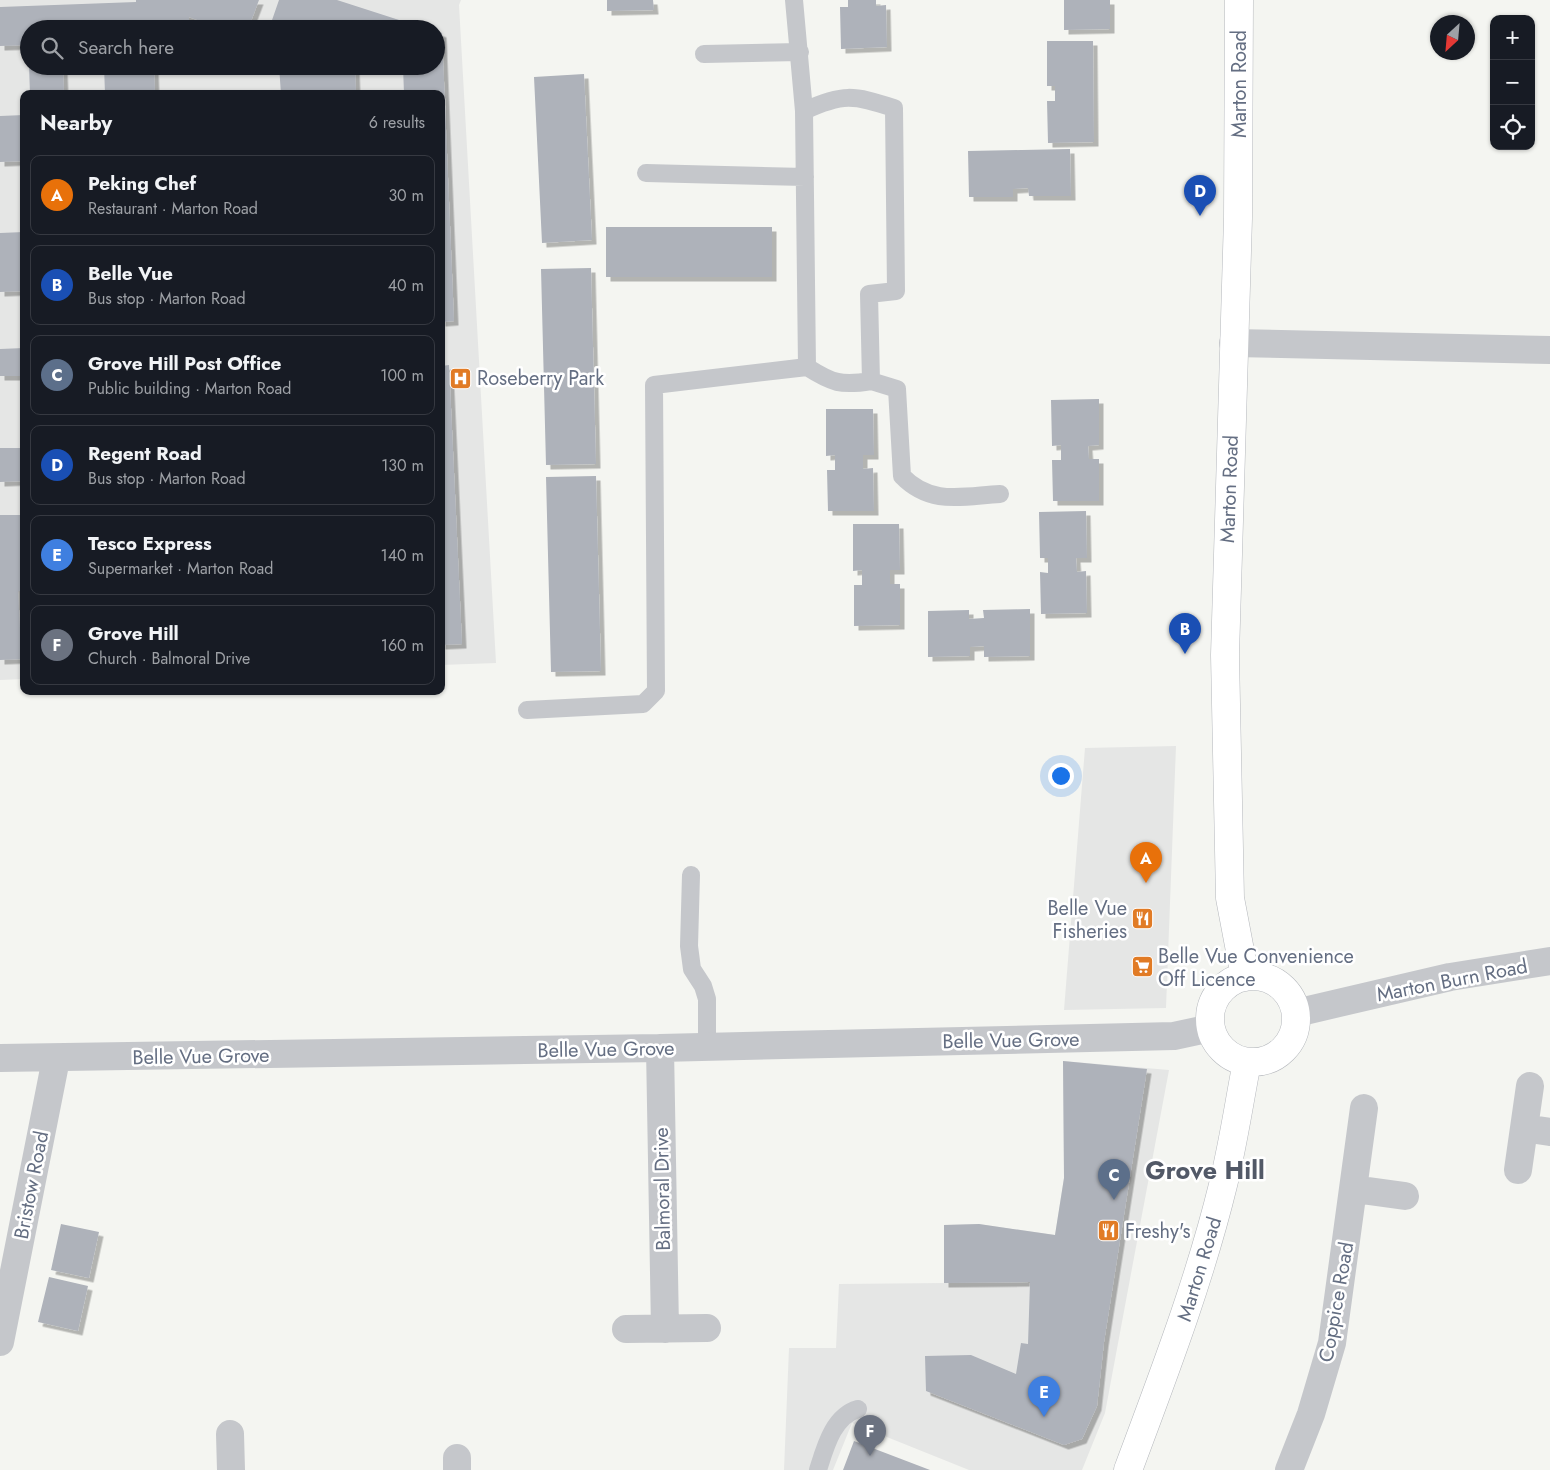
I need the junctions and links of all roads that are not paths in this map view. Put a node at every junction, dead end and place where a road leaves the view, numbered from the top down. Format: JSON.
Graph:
{"nodes":[{"id":1,"x":794,"y":0,"type":"edge"},
{"id":2,"x":1239,"y":0,"type":"edge"},
{"id":3,"x":800,"y":52,"type":"junction"},
{"id":4,"x":704,"y":54,"type":"dead end"},
{"id":5,"x":804,"y":111,"type":"junction"},
{"id":6,"x":646,"y":174,"type":"dead end"},
{"id":7,"x":805,"y":177,"type":"junction"},
{"id":8,"x":1233,"y":343,"type":"junction"},
{"id":9,"x":1550,"y":350,"type":"edge"},
{"id":10,"x":807,"y":367,"type":"junction"},
{"id":11,"x":871,"y":380,"type":"junction"},
{"id":12,"x":1000,"y":494,"type":"dead end"},
{"id":13,"x":527,"y":710,"type":"dead end"},
{"id":14,"x":691,"y":875,"type":"dead end"},
{"id":15,"x":1550,"y":961,"type":"edge"},
{"id":16,"x":1245,"y":976,"type":"junction"},
{"id":17,"x":1296,"y":1013,"type":"junction"},
{"id":18,"x":1211,"y":1028,"type":"junction"},
{"id":19,"x":707,"y":1047,"type":"junction"},
{"id":20,"x":660,"y":1048,"type":"junction"},
{"id":21,"x":0,"y":1058,"type":"edge"},
{"id":22,"x":56,"y":1058,"type":"junction"},
{"id":23,"x":1247,"y":1062,"type":"junction"},
{"id":24,"x":1530,"y":1086,"type":"dead end"},
{"id":25,"x":1364,"y":1108,"type":"dead end"},
{"id":26,"x":1524,"y":1128,"type":"junction"},
{"id":27,"x":1550,"y":1132,"type":"edge"},
{"id":28,"x":1518,"y":1170,"type":"dead end"},
{"id":29,"x":1354,"y":1189,"type":"junction"},
{"id":30,"x":1405,"y":1196,"type":"dead end"},
{"id":31,"x":707,"y":1328,"type":"dead end"},
{"id":32,"x":626,"y":1329,"type":"dead end"},
{"id":33,"x":664,"y":1329,"type":"junction"},
{"id":34,"x":0,"y":1342,"type":"edge"},
{"id":35,"x":858,"y":1408,"type":"dead end"},
{"id":36,"x":230,"y":1434,"type":"dead end"},
{"id":37,"x":231,"y":1470,"type":"edge"},
{"id":38,"x":818,"y":1470,"type":"edge"},
{"id":39,"x":1128,"y":1470,"type":"edge"},
{"id":40,"x":1289,"y":1470,"type":"edge"}],
"edges":[{"from":1,"to":3,"type":"lane"},
{"from":2,"to":8,"type":"main road","name":"Marton Road"},
{"from":3,"to":4,"type":"lane"},
{"from":3,"to":5,"type":"lane"},
{"from":5,"to":7,"type":"lane"},
{"from":5,"to":11,"type":"lane"},
{"from":6,"to":7,"type":"lane"},
{"from":7,"to":10,"type":"lane"},
{"from":8,"to":9,"type":"street"},
{"from":8,"to":16,"type":"main road","name":"Marton Road"},
{"from":10,"to":11,"type":"lane"},
{"from":10,"to":13,"type":"lane"},
{"from":11,"to":12,"type":"lane"},
{"from":14,"to":19,"type":"lane"},
{"from":15,"to":17,"type":"street","name":"Marton Burn Road"},
{"from":16,"to":17,"type":"main road"},
{"from":16,"to":18,"type":"main road"},
{"from":17,"to":23,"type":"main road"},
{"from":18,"to":19,"type":"street","name":"Belle Vue Grove"},
{"from":18,"to":23,"type":"main road"},
{"from":19,"to":20,"type":"street","name":"Belle Vue Grove"},
{"from":20,"to":22,"type":"street","name":"Belle Vue Grove"},
{"from":20,"to":33,"type":"street","name":"Balmoral Drive"},
{"from":21,"to":22,"type":"street","name":"Belle Vue Grove"},
{"from":22,"to":34,"type":"street","name":"Bristow Road"},
{"from":23,"to":39,"type":"main road","name":"Marton Road"},
{"from":24,"to":26,"type":"street"},
{"from":25,"to":29,"type":"street","name":"Coppice Road"},
{"from":26,"to":27,"type":"street"},
{"from":26,"to":28,"type":"street"},
{"from":29,"to":30,"type":"street"},
{"from":29,"to":40,"type":"street","name":"Coppice Road"},
{"from":31,"to":33,"type":"street"},
{"from":32,"to":33,"type":"street"},
{"from":35,"to":38,"type":"lane"},
{"from":36,"to":37,"type":"street"}]}
